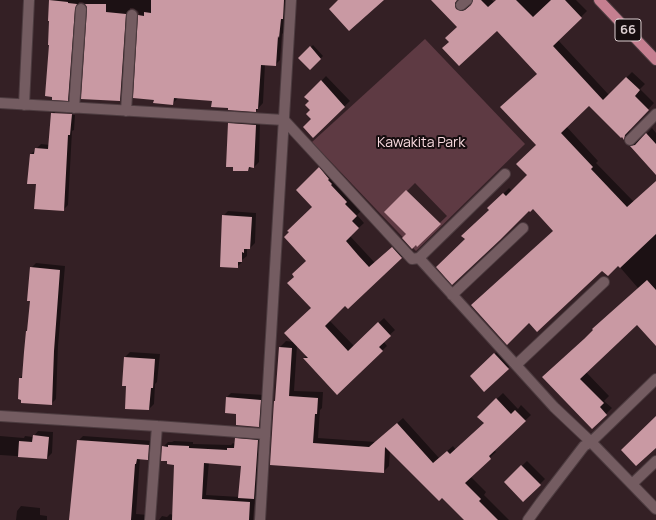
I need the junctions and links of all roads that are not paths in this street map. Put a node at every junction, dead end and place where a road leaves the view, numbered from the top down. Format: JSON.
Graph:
{"nodes":[{"id":1,"x":29,"y":0,"type":"edge"},
{"id":2,"x":291,"y":0,"type":"edge"},
{"id":3,"x":600,"y":0,"type":"edge"},
{"id":4,"x":81,"y":9,"type":"dead end"},
{"id":5,"x":132,"y":16,"type":"dead end"},
{"id":6,"x":656,"y":60,"type":"edge"},
{"id":7,"x":0,"y":103,"type":"edge"},
{"id":8,"x":24,"y":104,"type":"junction"},
{"id":9,"x":74,"y":108,"type":"junction"},
{"id":10,"x":126,"y":111,"type":"junction"},
{"id":11,"x":656,"y":114,"type":"edge"},
{"id":12,"x":284,"y":120,"type":"junction"},
{"id":13,"x":630,"y":140,"type":"dead end"},
{"id":14,"x":505,"y":174,"type":"dead end"},
{"id":15,"x":523,"y":228,"type":"dead end"},
{"id":16,"x":419,"y":258,"type":"junction"},
{"id":17,"x":604,"y":282,"type":"dead end"},
{"id":18,"x":452,"y":295,"type":"junction"},
{"id":19,"x":516,"y":365,"type":"junction"},
{"id":20,"x":656,"y":379,"type":"edge"},
{"id":21,"x":0,"y":416,"type":"edge"},
{"id":22,"x":157,"y":426,"type":"junction"},
{"id":23,"x":265,"y":434,"type":"junction"},
{"id":24,"x":591,"y":442,"type":"junction"},
{"id":25,"x":656,"y":461,"type":"edge"},
{"id":26,"x":632,"y":484,"type":"junction"},
{"id":27,"x":656,"y":509,"type":"edge"},
{"id":28,"x":150,"y":520,"type":"edge"},
{"id":29,"x":260,"y":520,"type":"edge"},
{"id":30,"x":528,"y":520,"type":"edge"}],
"edges":[{"from":1,"to":8,"type":"street"},
{"from":2,"to":12,"type":"street"},
{"from":3,"to":6,"type":"main road","number":"66"},
{"from":4,"to":9,"type":"street"},
{"from":5,"to":10,"type":"street"},
{"from":7,"to":8,"type":"street"},
{"from":8,"to":9,"type":"street"},
{"from":9,"to":10,"type":"street"},
{"from":10,"to":12,"type":"street"},
{"from":11,"to":13,"type":"street"},
{"from":12,"to":16,"type":"street"},
{"from":12,"to":23,"type":"street"},
{"from":14,"to":16,"type":"street"},
{"from":15,"to":18,"type":"street"},
{"from":16,"to":18,"type":"street"},
{"from":17,"to":19,"type":"street"},
{"from":18,"to":19,"type":"street"},
{"from":19,"to":24,"type":"street"},
{"from":20,"to":24,"type":"street"},
{"from":21,"to":22,"type":"street"},
{"from":22,"to":23,"type":"street"},
{"from":22,"to":28,"type":"street"},
{"from":23,"to":29,"type":"street"},
{"from":24,"to":26,"type":"street"},
{"from":24,"to":30,"type":"street"},
{"from":25,"to":26,"type":"street"},
{"from":26,"to":27,"type":"street"}]}
